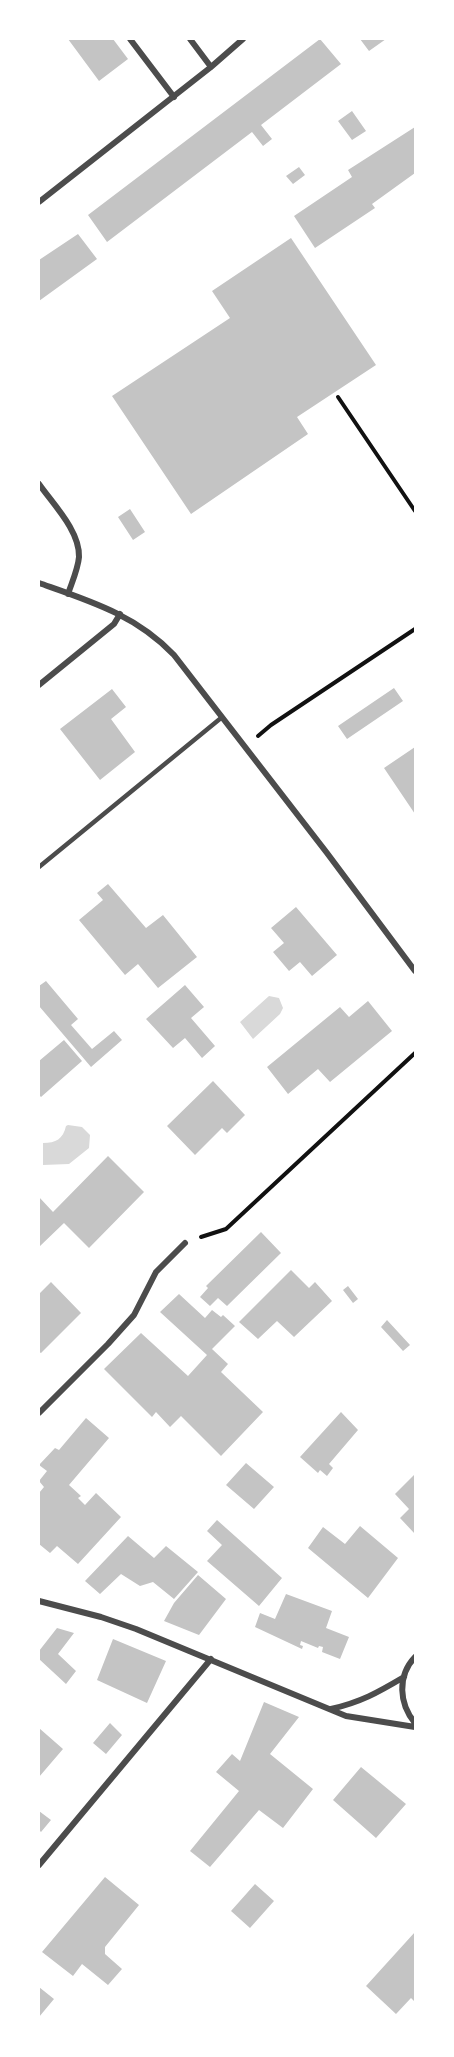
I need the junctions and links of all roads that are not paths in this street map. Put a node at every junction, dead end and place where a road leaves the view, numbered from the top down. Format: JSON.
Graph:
{"nodes":[{"id":1,"x":130,"y":39,"type":"edge"},
{"id":2,"x":190,"y":39,"type":"edge"},
{"id":3,"x":243,"y":39,"type":"edge"},
{"id":4,"x":212,"y":67,"type":"junction"},
{"id":5,"x":174,"y":97,"type":"junction"},
{"id":6,"x":39,"y":202,"type":"edge"},
{"id":7,"x":39,"y":484,"type":"edge"},
{"id":8,"x":39,"y":584,"type":"edge"},
{"id":9,"x":68,"y":594,"type":"junction"},
{"id":10,"x":120,"y":614,"type":"junction"},
{"id":11,"x":39,"y":685,"type":"edge"},
{"id":12,"x":221,"y":718,"type":"junction"},
{"id":13,"x":39,"y":867,"type":"edge"},
{"id":14,"x":415,"y":971,"type":"edge"},
{"id":15,"x":184,"y":1242,"type":"road end"},
{"id":16,"x":39,"y":1413,"type":"edge"},
{"id":17,"x":39,"y":1601,"type":"edge"},
{"id":18,"x":415,"y":1657,"type":"edge"},
{"id":19,"x":211,"y":1659,"type":"junction"},
{"id":20,"x":404,"y":1677,"type":"junction"},
{"id":21,"x":329,"y":1710,"type":"junction"},
{"id":22,"x":415,"y":1725,"type":"edge"},
{"id":23,"x":39,"y":1865,"type":"edge"}],
"edges":[{"from":1,"to":5,"type":"street"},
{"from":2,"to":4,"type":"street"},
{"from":3,"to":4,"type":"street"},
{"from":4,"to":5,"type":"street"},
{"from":5,"to":6,"type":"street"},
{"from":7,"to":9,"type":"street"},
{"from":8,"to":9,"type":"street"},
{"from":9,"to":10,"type":"street"},
{"from":10,"to":11,"type":"street"},
{"from":10,"to":12,"type":"street"},
{"from":12,"to":13,"type":"lane"},
{"from":12,"to":14,"type":"street"},
{"from":15,"to":16,"type":"street"},
{"from":17,"to":19,"type":"street"},
{"from":18,"to":20,"type":"street"},
{"from":19,"to":21,"type":"street"},
{"from":19,"to":23,"type":"street"},
{"from":20,"to":21,"type":"street"},
{"from":20,"to":22,"type":"street"},
{"from":21,"to":22,"type":"street"}]}
